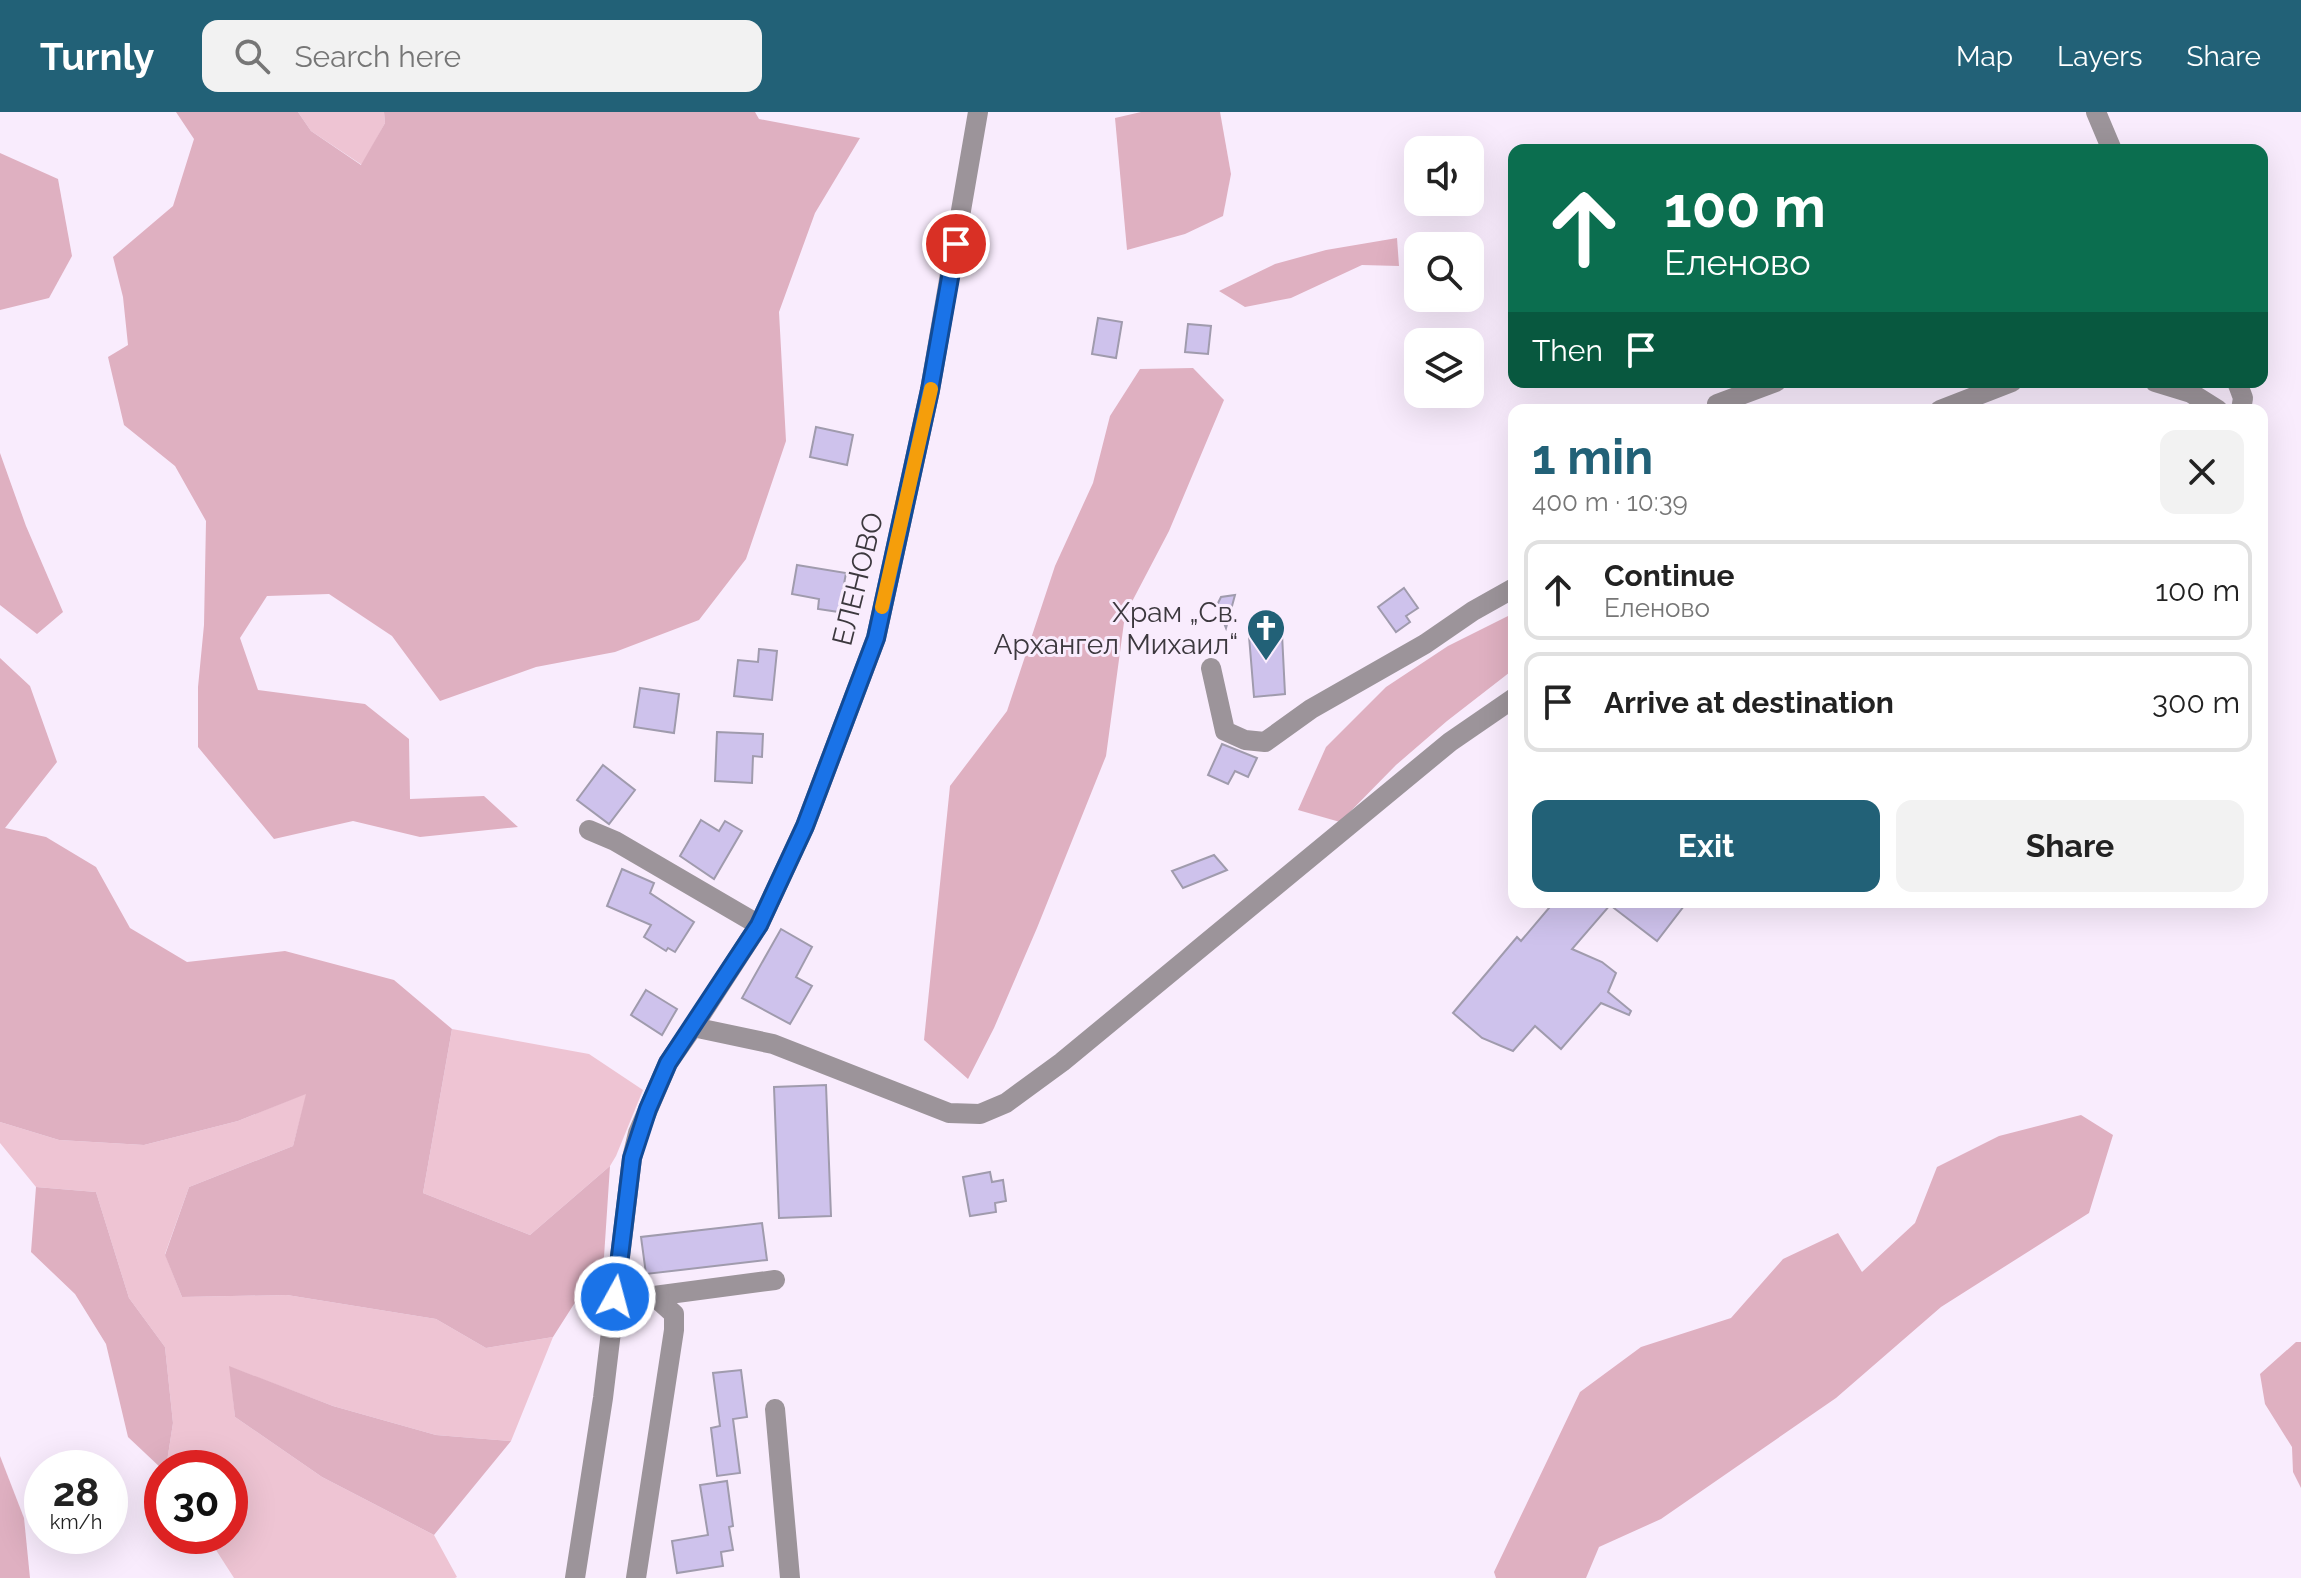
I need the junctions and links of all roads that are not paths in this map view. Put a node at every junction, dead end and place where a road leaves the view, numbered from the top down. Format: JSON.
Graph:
{"nodes":[{"id":1,"x":978,"y":112,"type":"edge"},
{"id":2,"x":2096,"y":112,"type":"edge"},
{"id":3,"x":2109,"y":144,"type":"edge"},
{"id":4,"x":1760,"y":388,"type":"edge"},
{"id":5,"x":1997,"y":388,"type":"edge"},
{"id":6,"x":2175,"y":388,"type":"edge"},
{"id":7,"x":1717,"y":404,"type":"dead end"},
{"id":8,"x":1955,"y":404,"type":"edge"},
{"id":9,"x":2208,"y":404,"type":"edge"},
{"id":10,"x":1508,"y":592,"type":"edge"},
{"id":11,"x":1211,"y":668,"type":"dead end"},
{"id":12,"x":1508,"y":702,"type":"edge"},
{"id":13,"x":589,"y":830,"type":"dead end"},
{"id":14,"x":759,"y":925,"type":"junction"},
{"id":15,"x":693,"y":1027,"type":"junction"},
{"id":16,"x":775,"y":1280,"type":"dead end"},
{"id":17,"x":654,"y":1296,"type":"junction"},
{"id":18,"x":614,"y":1302,"type":"junction"},
{"id":19,"x":775,"y":1409,"type":"dead end"},
{"id":20,"x":575,"y":1578,"type":"edge"},
{"id":21,"x":636,"y":1578,"type":"edge"},
{"id":22,"x":790,"y":1578,"type":"edge"}],
"edges":[{"from":1,"to":14,"type":"street","name":"ЕЛЕНОВО"},
{"from":2,"to":3,"type":"street"},
{"from":4,"to":7,"type":"street"},
{"from":5,"to":8,"type":"street"},
{"from":6,"to":9,"type":"street"},
{"from":10,"to":11,"type":"street"},
{"from":12,"to":15,"type":"street"},
{"from":13,"to":14,"type":"street"},
{"from":14,"to":15,"type":"street","name":"ЕЛЕНОВО"},
{"from":15,"to":18,"type":"street","name":"ЕЛЕНОВО"},
{"from":16,"to":17,"type":"street"},
{"from":17,"to":18,"type":"street"},
{"from":17,"to":21,"type":"street"},
{"from":18,"to":20,"type":"street","name":"ЕЛЕНОВО"},
{"from":19,"to":22,"type":"street"}]}
